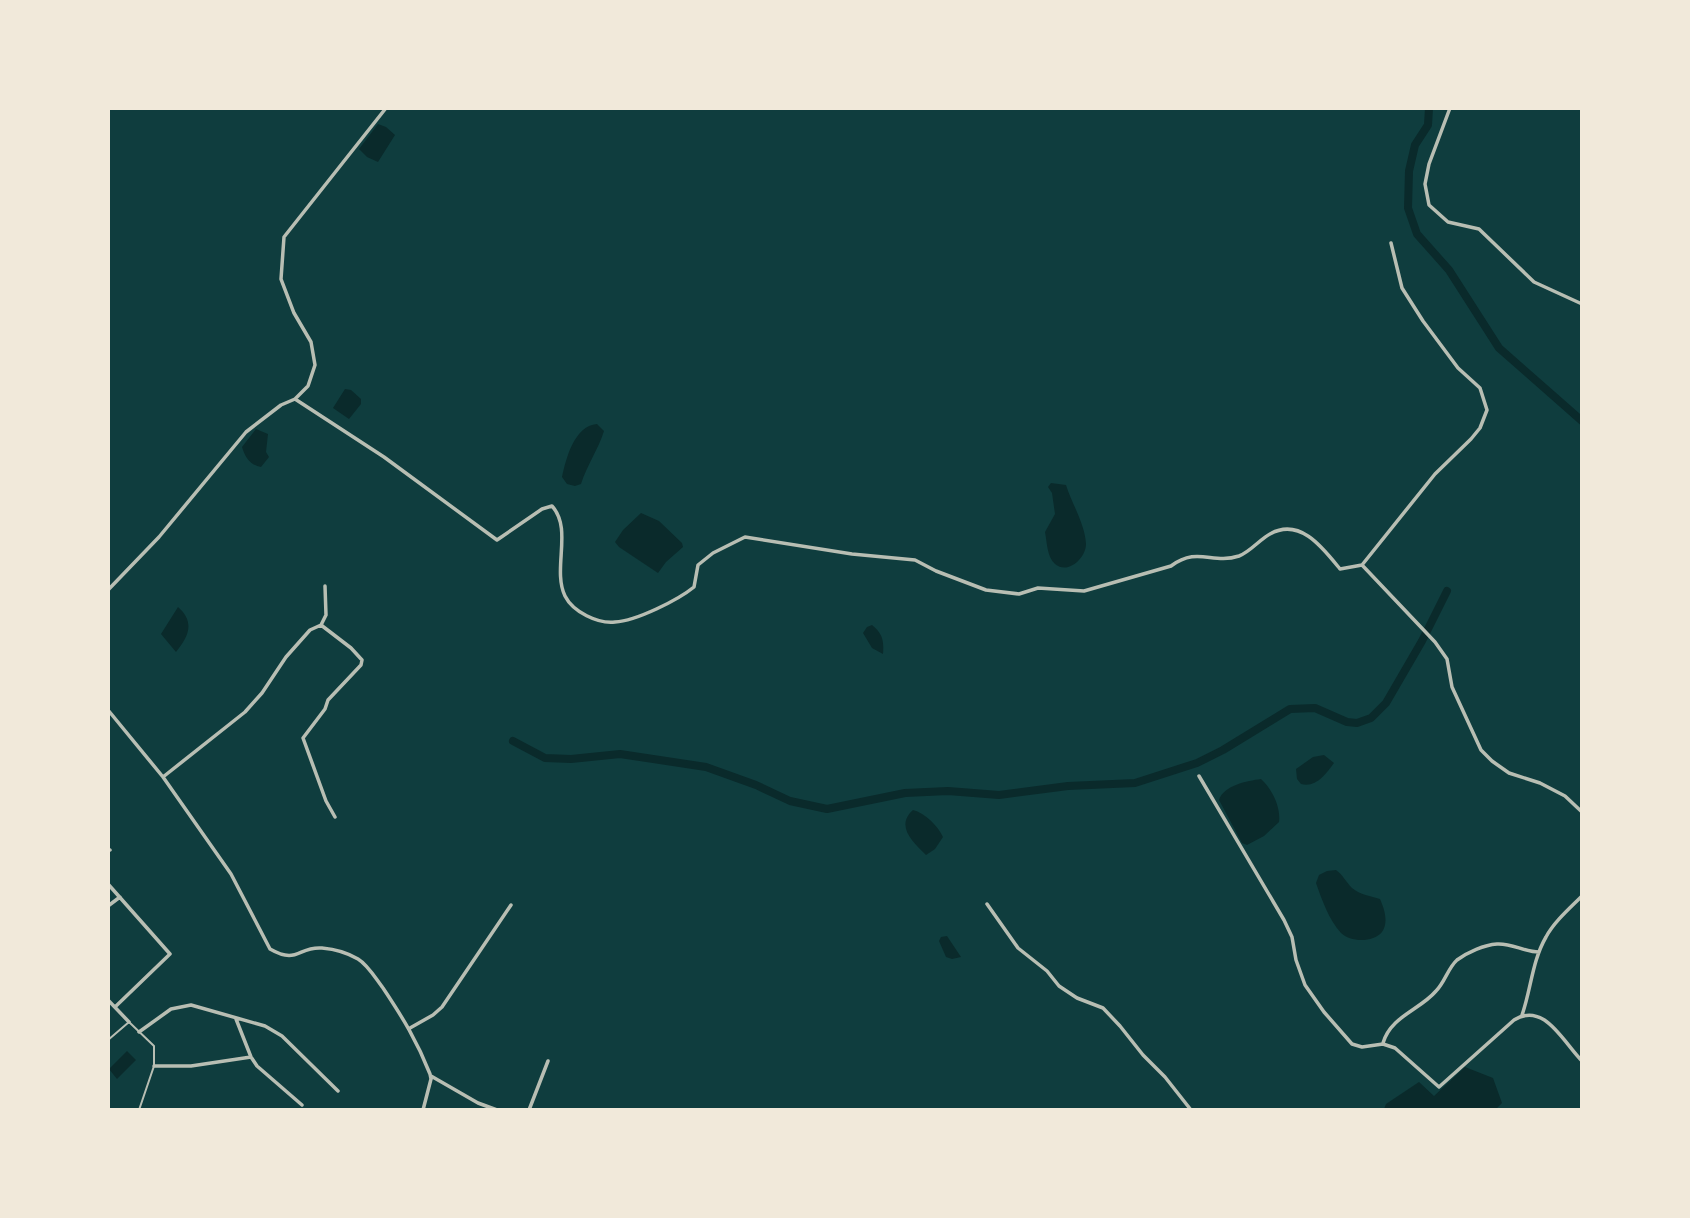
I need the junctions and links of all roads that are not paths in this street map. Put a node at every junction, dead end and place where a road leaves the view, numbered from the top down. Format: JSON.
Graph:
{"nodes":[{"id":1,"x":386,"y":108,"type":"edge"},
{"id":2,"x":1450,"y":108,"type":"edge"},
{"id":3,"x":1391,"y":243,"type":"dead end"},
{"id":4,"x":1581,"y":304,"type":"edge"},
{"id":5,"x":295,"y":399,"type":"junction"},
{"id":6,"x":1362,"y":565,"type":"junction"},
{"id":7,"x":325,"y":586,"type":"dead end"},
{"id":8,"x":108,"y":590,"type":"edge"},
{"id":9,"x":321,"y":625,"type":"junction"},
{"id":10,"x":108,"y":710,"type":"edge"},
{"id":11,"x":1199,"y":776,"type":"dead end"},
{"id":12,"x":163,"y":777,"type":"junction"},
{"id":13,"x":1581,"y":812,"type":"edge"},
{"id":14,"x":335,"y":817,"type":"dead end"},
{"id":15,"x":108,"y":884,"type":"edge"},
{"id":16,"x":1581,"y":895,"type":"edge"},
{"id":17,"x":120,"y":897,"type":"junction"},
{"id":18,"x":987,"y":904,"type":"dead end"},
{"id":19,"x":511,"y":905,"type":"dead end"},
{"id":20,"x":108,"y":906,"type":"edge"},
{"id":21,"x":1539,"y":952,"type":"junction"},
{"id":22,"x":108,"y":1000,"type":"edge"},
{"id":23,"x":115,"y":1007,"type":"junction"},
{"id":24,"x":1522,"y":1016,"type":"junction"},
{"id":25,"x":236,"y":1019,"type":"junction"},
{"id":26,"x":129,"y":1021,"type":"junction"},
{"id":27,"x":410,"y":1028,"type":"junction"},
{"id":28,"x":139,"y":1032,"type":"junction"},
{"id":29,"x":108,"y":1040,"type":"edge"},
{"id":30,"x":1382,"y":1044,"type":"junction"},
{"id":31,"x":251,"y":1057,"type":"junction"},
{"id":32,"x":548,"y":1061,"type":"dead end"},
{"id":33,"x":1581,"y":1061,"type":"edge"},
{"id":34,"x":153,"y":1066,"type":"junction"},
{"id":35,"x":430,"y":1076,"type":"junction"},
{"id":36,"x":338,"y":1091,"type":"dead end"},
{"id":37,"x":302,"y":1105,"type":"dead end"},
{"id":38,"x":139,"y":1110,"type":"edge"},
{"id":39,"x":423,"y":1110,"type":"edge"},
{"id":40,"x":497,"y":1110,"type":"edge"},
{"id":41,"x":529,"y":1110,"type":"edge"},
{"id":42,"x":1191,"y":1110,"type":"edge"}],
"edges":[{"from":1,"to":5,"type":"street"},
{"from":2,"to":4,"type":"street"},
{"from":3,"to":6,"type":"street"},
{"from":5,"to":6,"type":"street"},
{"from":5,"to":8,"type":"street"},
{"from":6,"to":13,"type":"street"},
{"from":7,"to":9,"type":"street"},
{"from":9,"to":12,"type":"street"},
{"from":9,"to":14,"type":"street"},
{"from":10,"to":12,"type":"street"},
{"from":11,"to":30,"type":"street"},
{"from":12,"to":27,"type":"street"},
{"from":15,"to":17,"type":"street"},
{"from":16,"to":21,"type":"street"},
{"from":17,"to":20,"type":"street"},
{"from":17,"to":23,"type":"street"},
{"from":18,"to":42,"type":"street"},
{"from":19,"to":27,"type":"street"},
{"from":21,"to":24,"type":"street"},
{"from":21,"to":30,"type":"street"},
{"from":22,"to":23,"type":"street"},
{"from":23,"to":26,"type":"street"},
{"from":24,"to":30,"type":"street"},
{"from":24,"to":33,"type":"street"},
{"from":25,"to":28,"type":"street"},
{"from":25,"to":31,"type":"street"},
{"from":25,"to":36,"type":"street"},
{"from":26,"to":28,"type":"lane"},
{"from":26,"to":29,"type":"lane"},
{"from":27,"to":35,"type":"street"},
{"from":28,"to":34,"type":"lane"},
{"from":31,"to":34,"type":"street"},
{"from":31,"to":37,"type":"street"},
{"from":32,"to":41,"type":"street"},
{"from":34,"to":38,"type":"lane"},
{"from":35,"to":39,"type":"street"},
{"from":35,"to":40,"type":"street"}]}
